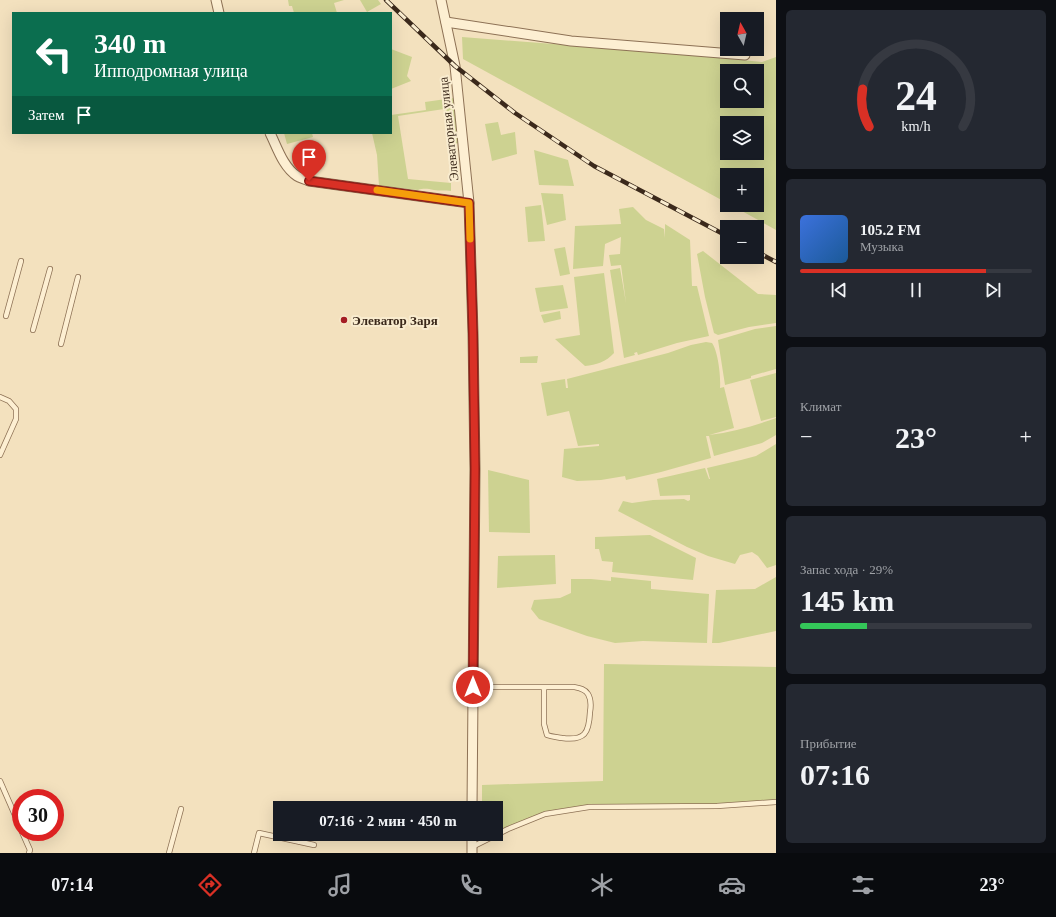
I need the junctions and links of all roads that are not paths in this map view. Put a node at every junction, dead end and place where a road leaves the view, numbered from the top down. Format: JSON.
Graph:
{"nodes":[{"id":1,"x":216,"y":0,"type":"edge"},
{"id":2,"x":441,"y":0,"type":"edge"},
{"id":3,"x":219,"y":12,"type":"edge"},
{"id":4,"x":446,"y":22,"type":"junction"},
{"id":5,"x":720,"y":53,"type":"edge"},
{"id":6,"x":270,"y":134,"type":"edge"},
{"id":7,"x":469,"y":203,"type":"junction"},
{"id":8,"x":21,"y":261,"type":"dead end"},
{"id":9,"x":50,"y":269,"type":"dead end"},
{"id":10,"x":78,"y":277,"type":"dead end"},
{"id":11,"x":6,"y":316,"type":"dead end"},
{"id":12,"x":33,"y":330,"type":"dead end"},
{"id":13,"x":61,"y":344,"type":"dead end"},
{"id":14,"x":0,"y":397,"type":"edge"},
{"id":15,"x":0,"y":455,"type":"edge"},
{"id":16,"x":473,"y":687,"type":"junction"},
{"id":17,"x":544,"y":687,"type":"junction"},
{"id":18,"x":0,"y":781,"type":"edge"},
{"id":19,"x":472,"y":801,"type":"edge"},
{"id":20,"x":776,"y":802,"type":"edge"},
{"id":21,"x":12,"y":808,"type":"edge"},
{"id":22,"x":181,"y":809,"type":"dead end"},
{"id":23,"x":26,"y":841,"type":"edge"},
{"id":24,"x":314,"y":844,"type":"dead end"},
{"id":25,"x":472,"y":850,"type":"edge"},
{"id":26,"x":29,"y":853,"type":"edge"},
{"id":27,"x":169,"y":853,"type":"edge"},
{"id":28,"x":254,"y":853,"type":"edge"}],
"edges":[{"from":1,"to":3,"type":"street"},
{"from":2,"to":4,"type":"street","name":"Элеваторная улица"},
{"from":4,"to":5,"type":"street"},
{"from":4,"to":7,"type":"street","name":"Элеваторная улица"},
{"from":6,"to":7,"type":"street"},
{"from":7,"to":16,"type":"street","name":"Элеваторная улица"},
{"from":8,"to":11,"type":"lane"},
{"from":9,"to":12,"type":"lane"},
{"from":10,"to":13,"type":"lane"},
{"from":14,"to":15,"type":"lane"},
{"from":16,"to":17,"type":"lane"},
{"from":16,"to":19,"type":"street","name":"Элеваторная улица"},
{"from":17,"to":17,"type":"lane"},
{"from":18,"to":21,"type":"lane"},
{"from":20,"to":25,"type":"lane"},
{"from":22,"to":27,"type":"lane"},
{"from":23,"to":26,"type":"lane"},
{"from":24,"to":28,"type":"lane"}]}
